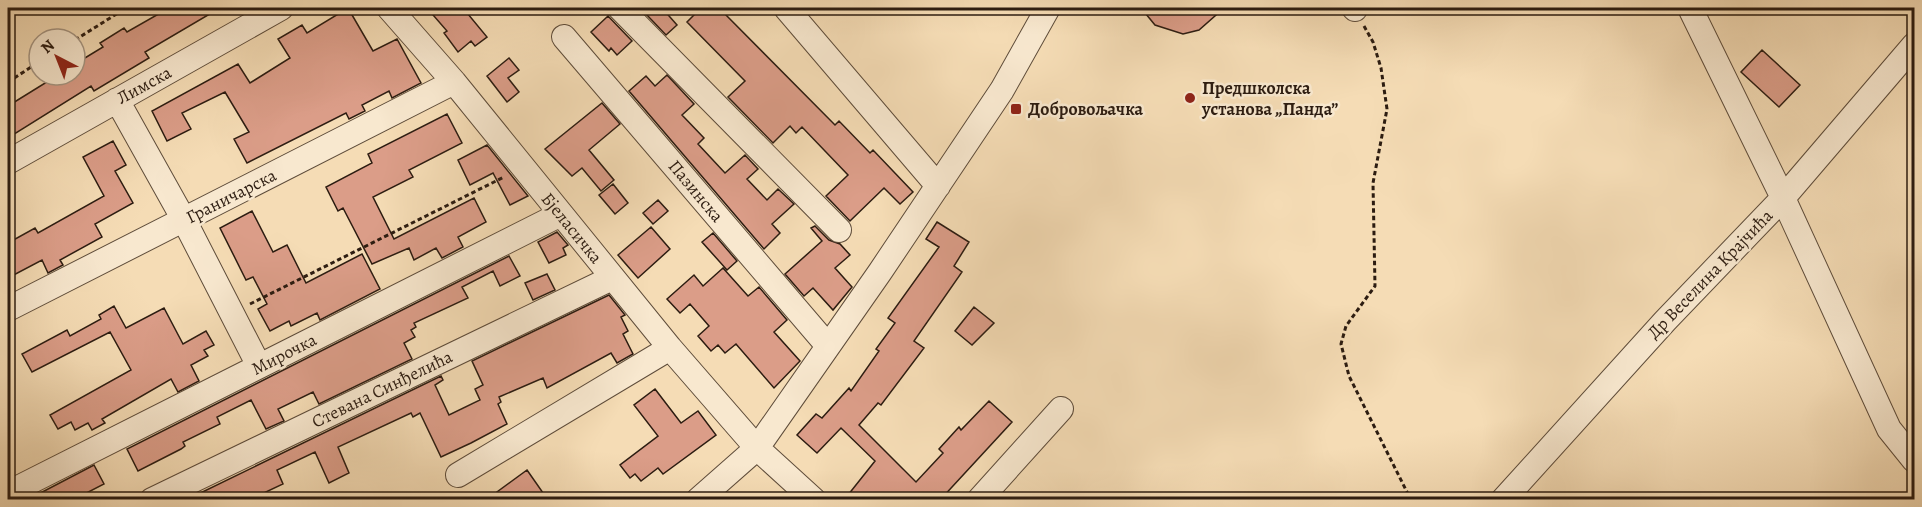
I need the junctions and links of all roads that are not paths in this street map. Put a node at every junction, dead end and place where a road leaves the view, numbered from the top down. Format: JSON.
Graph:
{"nodes":[{"id":1,"x":281,"y":8,"type":"edge"},
{"id":2,"x":389,"y":8,"type":"edge"},
{"id":3,"x":620,"y":8,"type":"edge"},
{"id":4,"x":786,"y":8,"type":"edge"},
{"id":5,"x":1048,"y":8,"type":"edge"},
{"id":6,"x":1690,"y":8,"type":"edge"},
{"id":7,"x":564,"y":37,"type":"dead end"},
{"id":8,"x":1914,"y":45,"type":"edge"},
{"id":9,"x":454,"y":82,"type":"junction"},
{"id":10,"x":117,"y":100,"type":"junction"},
{"id":11,"x":8,"y":162,"type":"edge"},
{"id":12,"x":938,"y":186,"type":"junction"},
{"id":13,"x":1783,"y":198,"type":"junction"},
{"id":14,"x":561,"y":214,"type":"junction"},
{"id":15,"x":184,"y":220,"type":"junction"},
{"id":16,"x":839,"y":230,"type":"dead end"},
{"id":17,"x":612,"y":278,"type":"junction"},
{"id":18,"x":8,"y":309,"type":"edge"},
{"id":19,"x":828,"y":346,"type":"junction"},
{"id":20,"x":670,"y":348,"type":"junction"},
{"id":21,"x":259,"y":366,"type":"junction"},
{"id":22,"x":1061,"y":409,"type":"dead end"},
{"id":23,"x":757,"y":448,"type":"junction"},
{"id":24,"x":1914,"y":460,"type":"edge"},
{"id":25,"x":458,"y":474,"type":"dead end"},
{"id":26,"x":8,"y":493,"type":"edge"},
{"id":27,"x":152,"y":500,"type":"edge"},
{"id":28,"x":698,"y":500,"type":"edge"},
{"id":29,"x":814,"y":500,"type":"edge"},
{"id":30,"x":979,"y":500,"type":"edge"},
{"id":31,"x":1503,"y":500,"type":"edge"}],
"edges":[{"from":1,"to":10,"type":"street","name":"Лимска"},
{"from":2,"to":9,"type":"street","name":"Бјеласичка"},
{"from":3,"to":16,"type":"street"},
{"from":4,"to":12,"type":"street"},
{"from":5,"to":12,"type":"street"},
{"from":6,"to":13,"type":"street"},
{"from":7,"to":19,"type":"street","name":"Пазинска"},
{"from":8,"to":13,"type":"street","name":"Др Веселина Крајчића"},
{"from":9,"to":14,"type":"street","name":"Бјеласичка"},
{"from":9,"to":15,"type":"street","name":"Граничарска"},
{"from":10,"to":11,"type":"street","name":"Лимска"},
{"from":10,"to":15,"type":"street"},
{"from":12,"to":19,"type":"street"},
{"from":13,"to":24,"type":"street"},
{"from":13,"to":31,"type":"street","name":"Др Веселина Крајчића"},
{"from":14,"to":17,"type":"street","name":"Бјеласичка"},
{"from":14,"to":21,"type":"street","name":"Мирочка"},
{"from":15,"to":18,"type":"street","name":"Граничарска"},
{"from":15,"to":21,"type":"street"},
{"from":17,"to":20,"type":"street","name":"Бјеласичка"},
{"from":17,"to":27,"type":"street","name":"Стевана Синђелића"},
{"from":19,"to":23,"type":"street"},
{"from":20,"to":23,"type":"street","name":"Бјеласичка"},
{"from":20,"to":25,"type":"street"},
{"from":21,"to":26,"type":"street","name":"Мирочка"},
{"from":22,"to":30,"type":"street"},
{"from":23,"to":28,"type":"street"},
{"from":23,"to":29,"type":"street","name":"Бјеласичка"}]}
